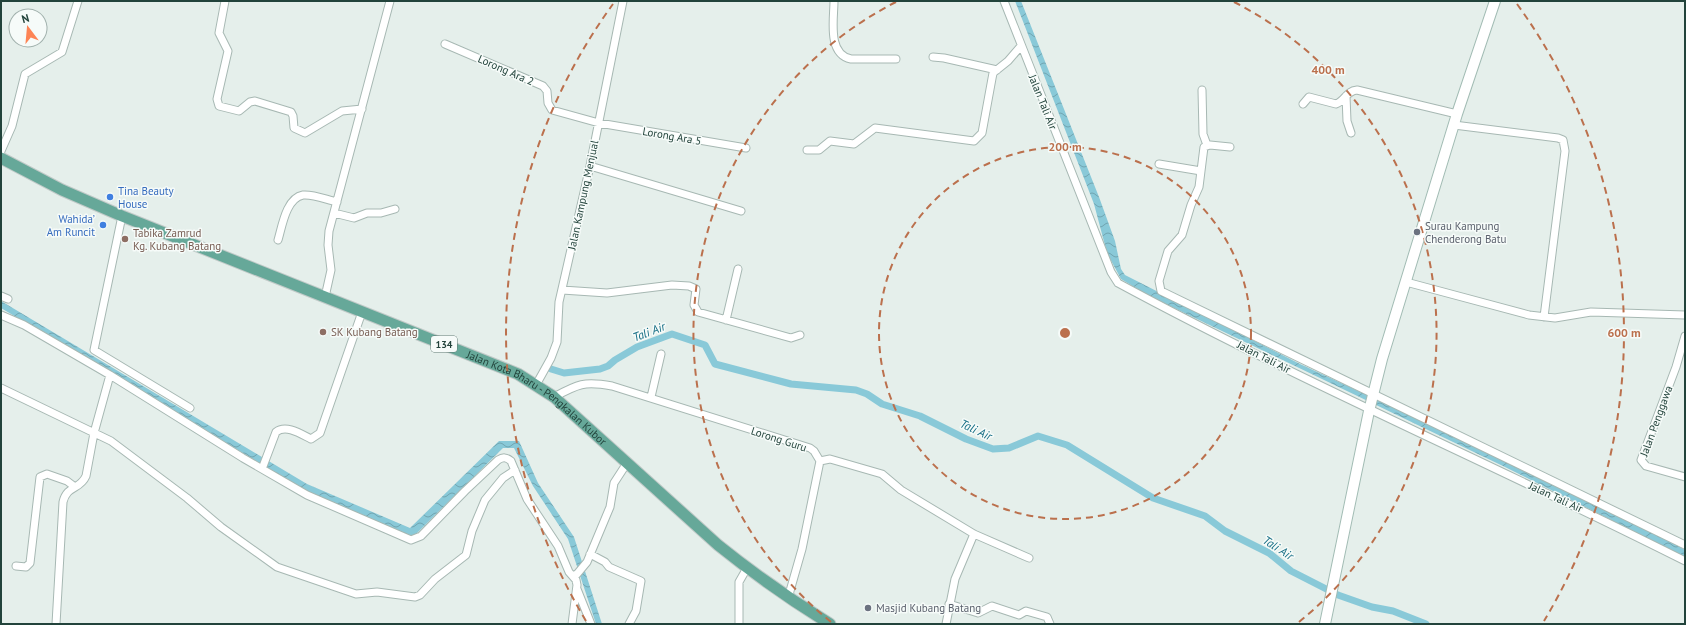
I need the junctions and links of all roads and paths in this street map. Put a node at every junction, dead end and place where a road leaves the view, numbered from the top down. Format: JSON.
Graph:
{"nodes":[{"id":1,"x":78,"y":1,"type":"edge"},
{"id":2,"x":225,"y":1,"type":"edge"},
{"id":3,"x":390,"y":1,"type":"edge"},
{"id":4,"x":623,"y":1,"type":"edge"},
{"id":5,"x":834,"y":1,"type":"edge"},
{"id":6,"x":1004,"y":1,"type":"edge"},
{"id":7,"x":1495,"y":1,"type":"edge"},
{"id":8,"x":445,"y":44,"type":"dead end"},
{"id":9,"x":1021,"y":46,"type":"junction"},
{"id":10,"x":933,"y":57,"type":"dead end"},
{"id":11,"x":896,"y":59,"type":"dead end"},
{"id":12,"x":997,"y":70,"type":"junction"},
{"id":13,"x":1202,"y":90,"type":"dead end"},
{"id":14,"x":1346,"y":96,"type":"junction"},
{"id":15,"x":1303,"y":104,"type":"dead end"},
{"id":16,"x":362,"y":109,"type":"junction"},
{"id":17,"x":1457,"y":114,"type":"junction"},
{"id":18,"x":599,"y":123,"type":"junction"},
{"id":19,"x":1454,"y":125,"type":"junction"},
{"id":20,"x":1351,"y":134,"type":"dead end"},
{"id":21,"x":1207,"y":145,"type":"junction"},
{"id":22,"x":1230,"y":147,"type":"dead end"},
{"id":23,"x":746,"y":148,"type":"dead end"},
{"id":24,"x":807,"y":150,"type":"dead end"},
{"id":25,"x":1,"y":151,"type":"edge"},
{"id":26,"x":1,"y":158,"type":"edge"},
{"id":27,"x":1159,"y":164,"type":"dead end"},
{"id":28,"x":590,"y":166,"type":"junction"},
{"id":29,"x":1201,"y":171,"type":"junction"},
{"id":30,"x":337,"y":202,"type":"junction"},
{"id":31,"x":395,"y":209,"type":"dead end"},
{"id":32,"x":741,"y":211,"type":"dead end"},
{"id":33,"x":334,"y":213,"type":"junction"},
{"id":34,"x":122,"y":216,"type":"junction"},
{"id":35,"x":278,"y":240,"type":"dead end"},
{"id":36,"x":738,"y":269,"type":"dead end"},
{"id":37,"x":1406,"y":282,"type":"junction"},
{"id":38,"x":562,"y":290,"type":"junction"},
{"id":39,"x":325,"y":297,"type":"junction"},
{"id":40,"x":362,"y":312,"type":"junction"},
{"id":41,"x":1,"y":315,"type":"edge"},
{"id":42,"x":1685,"y":315,"type":"edge"},
{"id":43,"x":1544,"y":318,"type":"junction"},
{"id":44,"x":726,"y":320,"type":"junction"},
{"id":45,"x":800,"y":335,"type":"dead end"},
{"id":46,"x":1685,"y":336,"type":"edge"},
{"id":47,"x":661,"y":354,"type":"dead end"},
{"id":48,"x":110,"y":375,"type":"junction"},
{"id":49,"x":536,"y":385,"type":"junction"},
{"id":50,"x":1,"y":388,"type":"edge"},
{"id":51,"x":1374,"y":393,"type":"junction"},
{"id":52,"x":554,"y":397,"type":"junction"},
{"id":53,"x":651,"y":397,"type":"junction"},
{"id":54,"x":190,"y":408,"type":"dead end"},
{"id":55,"x":1370,"y":409,"type":"junction"},
{"id":56,"x":96,"y":429,"type":"junction"},
{"id":57,"x":820,"y":461,"type":"junction"},
{"id":58,"x":627,"y":463,"type":"junction"},
{"id":59,"x":262,"y":468,"type":"junction"},
{"id":60,"x":515,"y":470,"type":"junction"},
{"id":61,"x":1685,"y":477,"type":"edge"},
{"id":62,"x":75,"y":487,"type":"junction"},
{"id":63,"x":974,"y":534,"type":"junction"},
{"id":64,"x":1685,"y":545,"type":"edge"},
{"id":65,"x":590,"y":554,"type":"junction"},
{"id":66,"x":1029,"y":558,"type":"dead end"},
{"id":67,"x":1685,"y":561,"type":"edge"},
{"id":68,"x":16,"y":566,"type":"dead end"},
{"id":69,"x":747,"y":568,"type":"junction"},
{"id":70,"x":575,"y":575,"type":"junction"},
{"id":71,"x":577,"y":587,"type":"junction"},
{"id":72,"x":788,"y":598,"type":"junction"},
{"id":73,"x":949,"y":604,"type":"junction"},
{"id":74,"x":56,"y":624,"type":"edge"},
{"id":75,"x":572,"y":624,"type":"edge"},
{"id":76,"x":591,"y":624,"type":"edge"},
{"id":77,"x":629,"y":624,"type":"edge"},
{"id":78,"x":739,"y":624,"type":"edge"},
{"id":79,"x":830,"y":624,"type":"edge"},
{"id":80,"x":946,"y":624,"type":"edge"},
{"id":81,"x":1050,"y":624,"type":"edge"},
{"id":82,"x":1325,"y":624,"type":"edge"}],
"edges":[{"from":1,"to":25,"type":"street"},
{"from":2,"to":16,"type":"street"},
{"from":3,"to":16,"type":"street"},
{"from":4,"to":18,"type":"street","name":"Jalan Kampung Menjual"},
{"from":5,"to":11,"type":"street"},
{"from":6,"to":9,"type":"street","name":"Jalan Tali Air"},
{"from":7,"to":17,"type":"street"},
{"from":8,"to":18,"type":"street","name":"Lorong Ara 2"},
{"from":9,"to":12,"type":"street"},
{"from":9,"to":55,"type":"street","name":"Jalan Tali Air"},
{"from":10,"to":12,"type":"street"},
{"from":12,"to":24,"type":"street"},
{"from":13,"to":21,"type":"street"},
{"from":14,"to":15,"type":"street"},
{"from":14,"to":17,"type":"street"},
{"from":14,"to":20,"type":"street"},
{"from":16,"to":30,"type":"street"},
{"from":17,"to":19,"type":"street"},
{"from":18,"to":23,"type":"street","name":"Lorong Ara 5"},
{"from":18,"to":28,"type":"street","name":"Jalan Kampung Menjual"},
{"from":19,"to":37,"type":"street"},
{"from":19,"to":43,"type":"street"},
{"from":21,"to":22,"type":"street"},
{"from":21,"to":29,"type":"street"},
{"from":26,"to":34,"type":"main road","name":"Jalan Kota Bharu - Pengkalan Kubor","number":"134"},
{"from":27,"to":29,"type":"street"},
{"from":28,"to":32,"type":"street"},
{"from":28,"to":38,"type":"street","name":"Jalan Kampung Menjual"},
{"from":29,"to":51,"type":"street","name":"Jalan Tali Air"},
{"from":30,"to":33,"type":"street"},
{"from":30,"to":35,"type":"street"},
{"from":31,"to":33,"type":"street"},
{"from":33,"to":39,"type":"street"},
{"from":34,"to":39,"type":"main road","name":"Jalan Kota Bharu - Pengkalan Kubor","number":"134"},
{"from":34,"to":54,"type":"street"},
{"from":36,"to":44,"type":"street"},
{"from":37,"to":43,"type":"street"},
{"from":37,"to":51,"type":"street"},
{"from":38,"to":44,"type":"street"},
{"from":38,"to":49,"type":"street","name":"Jalan Kampung Menjual"},
{"from":39,"to":40,"type":"main road","name":"Jalan Kota Bharu - Pengkalan Kubor","number":"134"},
{"from":40,"to":49,"type":"main road","name":"Jalan Kota Bharu - Pengkalan Kubor","number":"134"},
{"from":40,"to":59,"type":"street"},
{"from":41,"to":48,"type":"street"},
{"from":42,"to":43,"type":"street"},
{"from":44,"to":45,"type":"street"},
{"from":46,"to":61,"type":"street","name":"Jalan Penggawa"},
{"from":47,"to":53,"type":"street"},
{"from":48,"to":56,"type":"street"},
{"from":48,"to":59,"type":"street"},
{"from":49,"to":52,"type":"main road","name":"Jalan Kota Bharu - Pengkalan Kubor","number":"134"},
{"from":50,"to":56,"type":"street"},
{"from":51,"to":55,"type":"street"},
{"from":51,"to":64,"type":"street","name":"Jalan Tali Air"},
{"from":52,"to":53,"type":"street","name":"Lorong Guru"},
{"from":52,"to":58,"type":"main road","name":"Jalan Kota Bharu - Pengkalan Kubor","number":"134"},
{"from":53,"to":57,"type":"street","name":"Lorong Guru"},
{"from":55,"to":67,"type":"street","name":"Jalan Tali Air"},
{"from":55,"to":82,"type":"street"},
{"from":56,"to":60,"type":"street"},
{"from":56,"to":62,"type":"street"},
{"from":57,"to":63,"type":"street"},
{"from":57,"to":72,"type":"street"},
{"from":58,"to":65,"type":"street"},
{"from":58,"to":69,"type":"main road","name":"Jalan Kota Bharu - Pengkalan Kubor","number":"134"},
{"from":59,"to":60,"type":"street"},
{"from":60,"to":70,"type":"street"},
{"from":62,"to":68,"type":"street"},
{"from":62,"to":74,"type":"street"},
{"from":63,"to":66,"type":"street"},
{"from":63,"to":73,"type":"street"},
{"from":65,"to":70,"type":"street"},
{"from":65,"to":77,"type":"street"},
{"from":69,"to":72,"type":"main road","name":"Jalan Kota Bharu - Pengkalan Kubor","number":"134"},
{"from":69,"to":78,"type":"street"},
{"from":70,"to":71,"type":"street"},
{"from":71,"to":75,"type":"street"},
{"from":71,"to":76,"type":"street"},
{"from":72,"to":79,"type":"main road","name":"Jalan Kota Bharu - Pengkalan Kubor","number":"134"},
{"from":73,"to":80,"type":"street"},
{"from":73,"to":81,"type":"street"}]}
